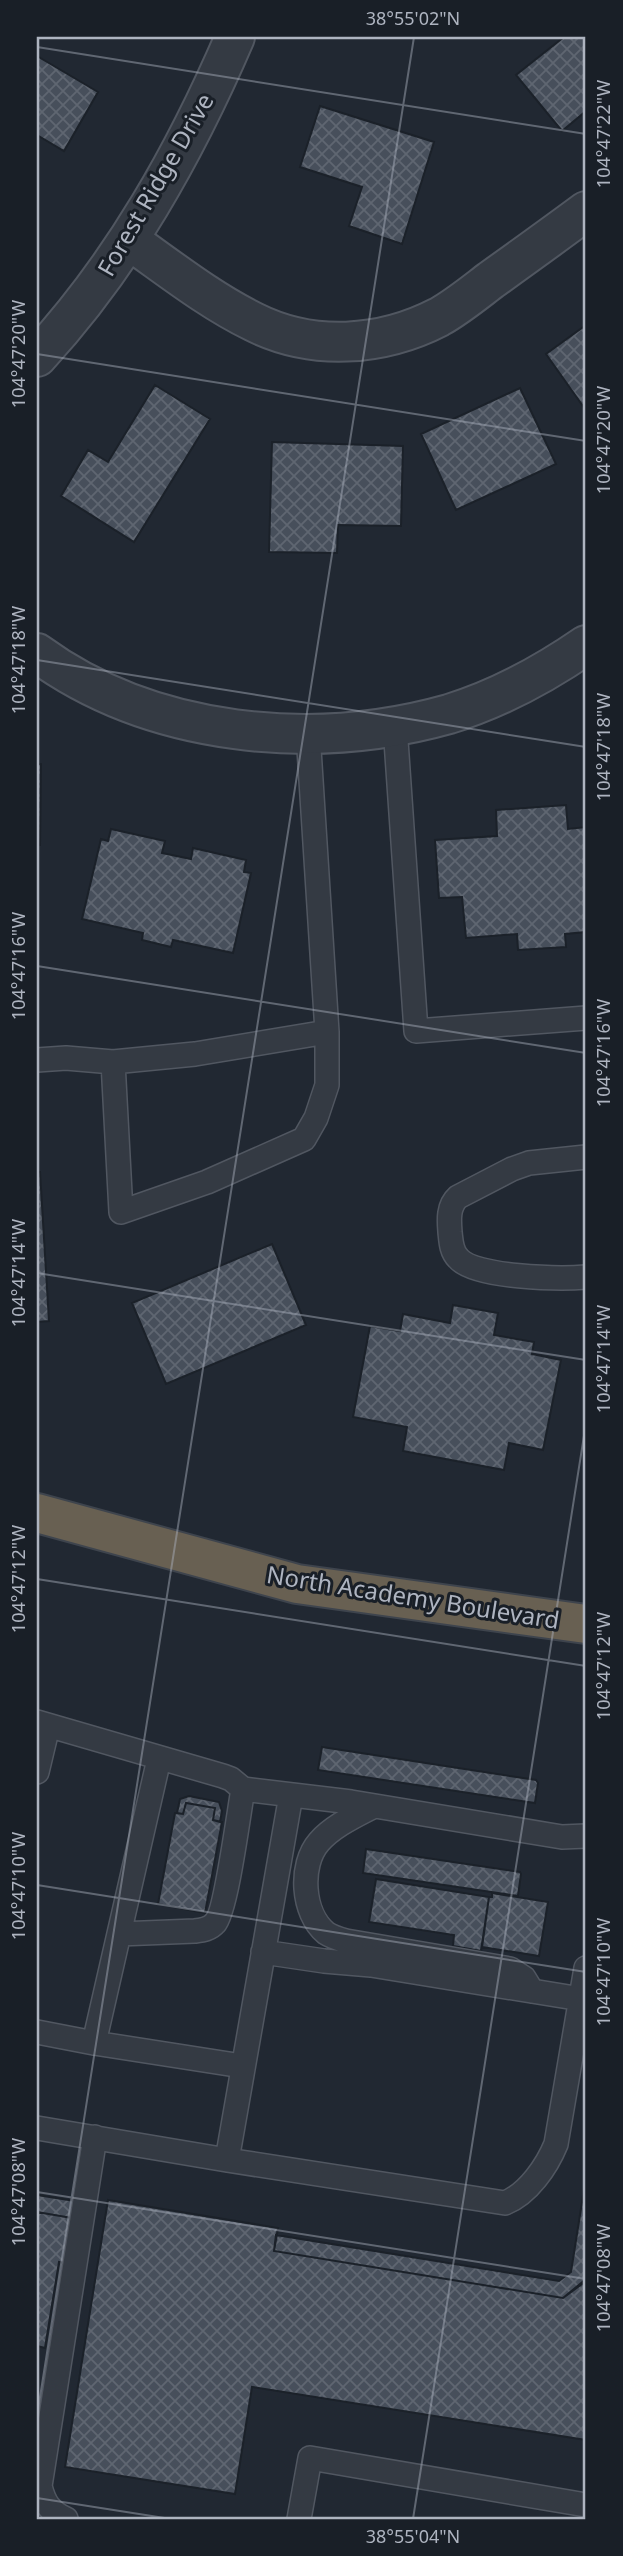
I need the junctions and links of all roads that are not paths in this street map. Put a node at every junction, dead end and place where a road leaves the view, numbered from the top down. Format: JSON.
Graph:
{"nodes":[{"id":1,"x":235,"y":37,"type":"edge"},
{"id":2,"x":586,"y":211,"type":"edge"},
{"id":3,"x":129,"y":240,"type":"junction"},
{"id":4,"x":37,"y":357,"type":"edge"},
{"id":5,"x":586,"y":645,"type":"edge"},
{"id":6,"x":37,"y":653,"type":"edge"},
{"id":7,"x":395,"y":726,"type":"junction"},
{"id":8,"x":308,"y":733,"type":"junction"},
{"id":9,"x":586,"y":1018,"type":"edge"},
{"id":10,"x":327,"y":1032,"type":"junction"},
{"id":11,"x":37,"y":1060,"type":"edge"},
{"id":12,"x":113,"y":1062,"type":"junction"},
{"id":13,"x":586,"y":1157,"type":"edge"},
{"id":14,"x":586,"y":1277,"type":"edge"},
{"id":15,"x":38,"y":1515,"type":"edge"},
{"id":16,"x":586,"y":1624,"type":"edge"},
{"id":17,"x":42,"y":1724,"type":"edge"},
{"id":18,"x":159,"y":1759,"type":"junction"},
{"id":19,"x":37,"y":1773,"type":"edge"},
{"id":20,"x":243,"y":1789,"type":"junction"},
{"id":21,"x":291,"y":1795,"type":"junction"},
{"id":22,"x":374,"y":1806,"type":"junction"},
{"id":23,"x":586,"y":1836,"type":"edge"},
{"id":24,"x":119,"y":1934,"type":"junction"},
{"id":25,"x":263,"y":1952,"type":"junction"},
{"id":26,"x":586,"y":1968,"type":"edge"},
{"id":27,"x":533,"y":1991,"type":"junction"},
{"id":28,"x":581,"y":1998,"type":"junction"},
{"id":29,"x":37,"y":2032,"type":"edge"},
{"id":30,"x":94,"y":2043,"type":"junction"},
{"id":31,"x":242,"y":2066,"type":"junction"},
{"id":32,"x":37,"y":2128,"type":"edge"},
{"id":33,"x":95,"y":2137,"type":"junction"},
{"id":34,"x":227,"y":2160,"type":"junction"},
{"id":35,"x":586,"y":2505,"type":"edge"},
{"id":36,"x":66,"y":2519,"type":"edge"},
{"id":37,"x":299,"y":2519,"type":"edge"}],
"edges":[{"from":1,"to":3,"type":"street","name":"Forest Ridge Drive"},
{"from":2,"to":3,"type":"street"},
{"from":3,"to":4,"type":"street","name":"Forest Ridge Drive"},
{"from":5,"to":7,"type":"street"},
{"from":6,"to":8,"type":"street"},
{"from":7,"to":8,"type":"street"},
{"from":7,"to":9,"type":"lane"},
{"from":8,"to":10,"type":"lane"},
{"from":10,"to":12,"type":"lane"},
{"from":10,"to":12,"type":"lane"},
{"from":11,"to":12,"type":"lane"},
{"from":13,"to":14,"type":"lane"},
{"from":15,"to":16,"type":"highway","name":"North Academy Boulevard"},
{"from":17,"to":18,"type":"lane"},
{"from":17,"to":19,"type":"lane"},
{"from":18,"to":20,"type":"lane"},
{"from":18,"to":24,"type":"lane"},
{"from":20,"to":21,"type":"lane"},
{"from":20,"to":24,"type":"lane"},
{"from":21,"to":22,"type":"lane"},
{"from":21,"to":25,"type":"lane"},
{"from":22,"to":23,"type":"lane"},
{"from":22,"to":27,"type":"lane"},
{"from":24,"to":30,"type":"lane"},
{"from":25,"to":27,"type":"lane"},
{"from":25,"to":31,"type":"lane"},
{"from":26,"to":28,"type":"lane"},
{"from":27,"to":28,"type":"lane"},
{"from":28,"to":34,"type":"lane"},
{"from":29,"to":30,"type":"lane"},
{"from":30,"to":31,"type":"lane"},
{"from":31,"to":34,"type":"lane"},
{"from":32,"to":33,"type":"lane"},
{"from":33,"to":34,"type":"lane"},
{"from":33,"to":36,"type":"lane"},
{"from":35,"to":37,"type":"lane"}]}
